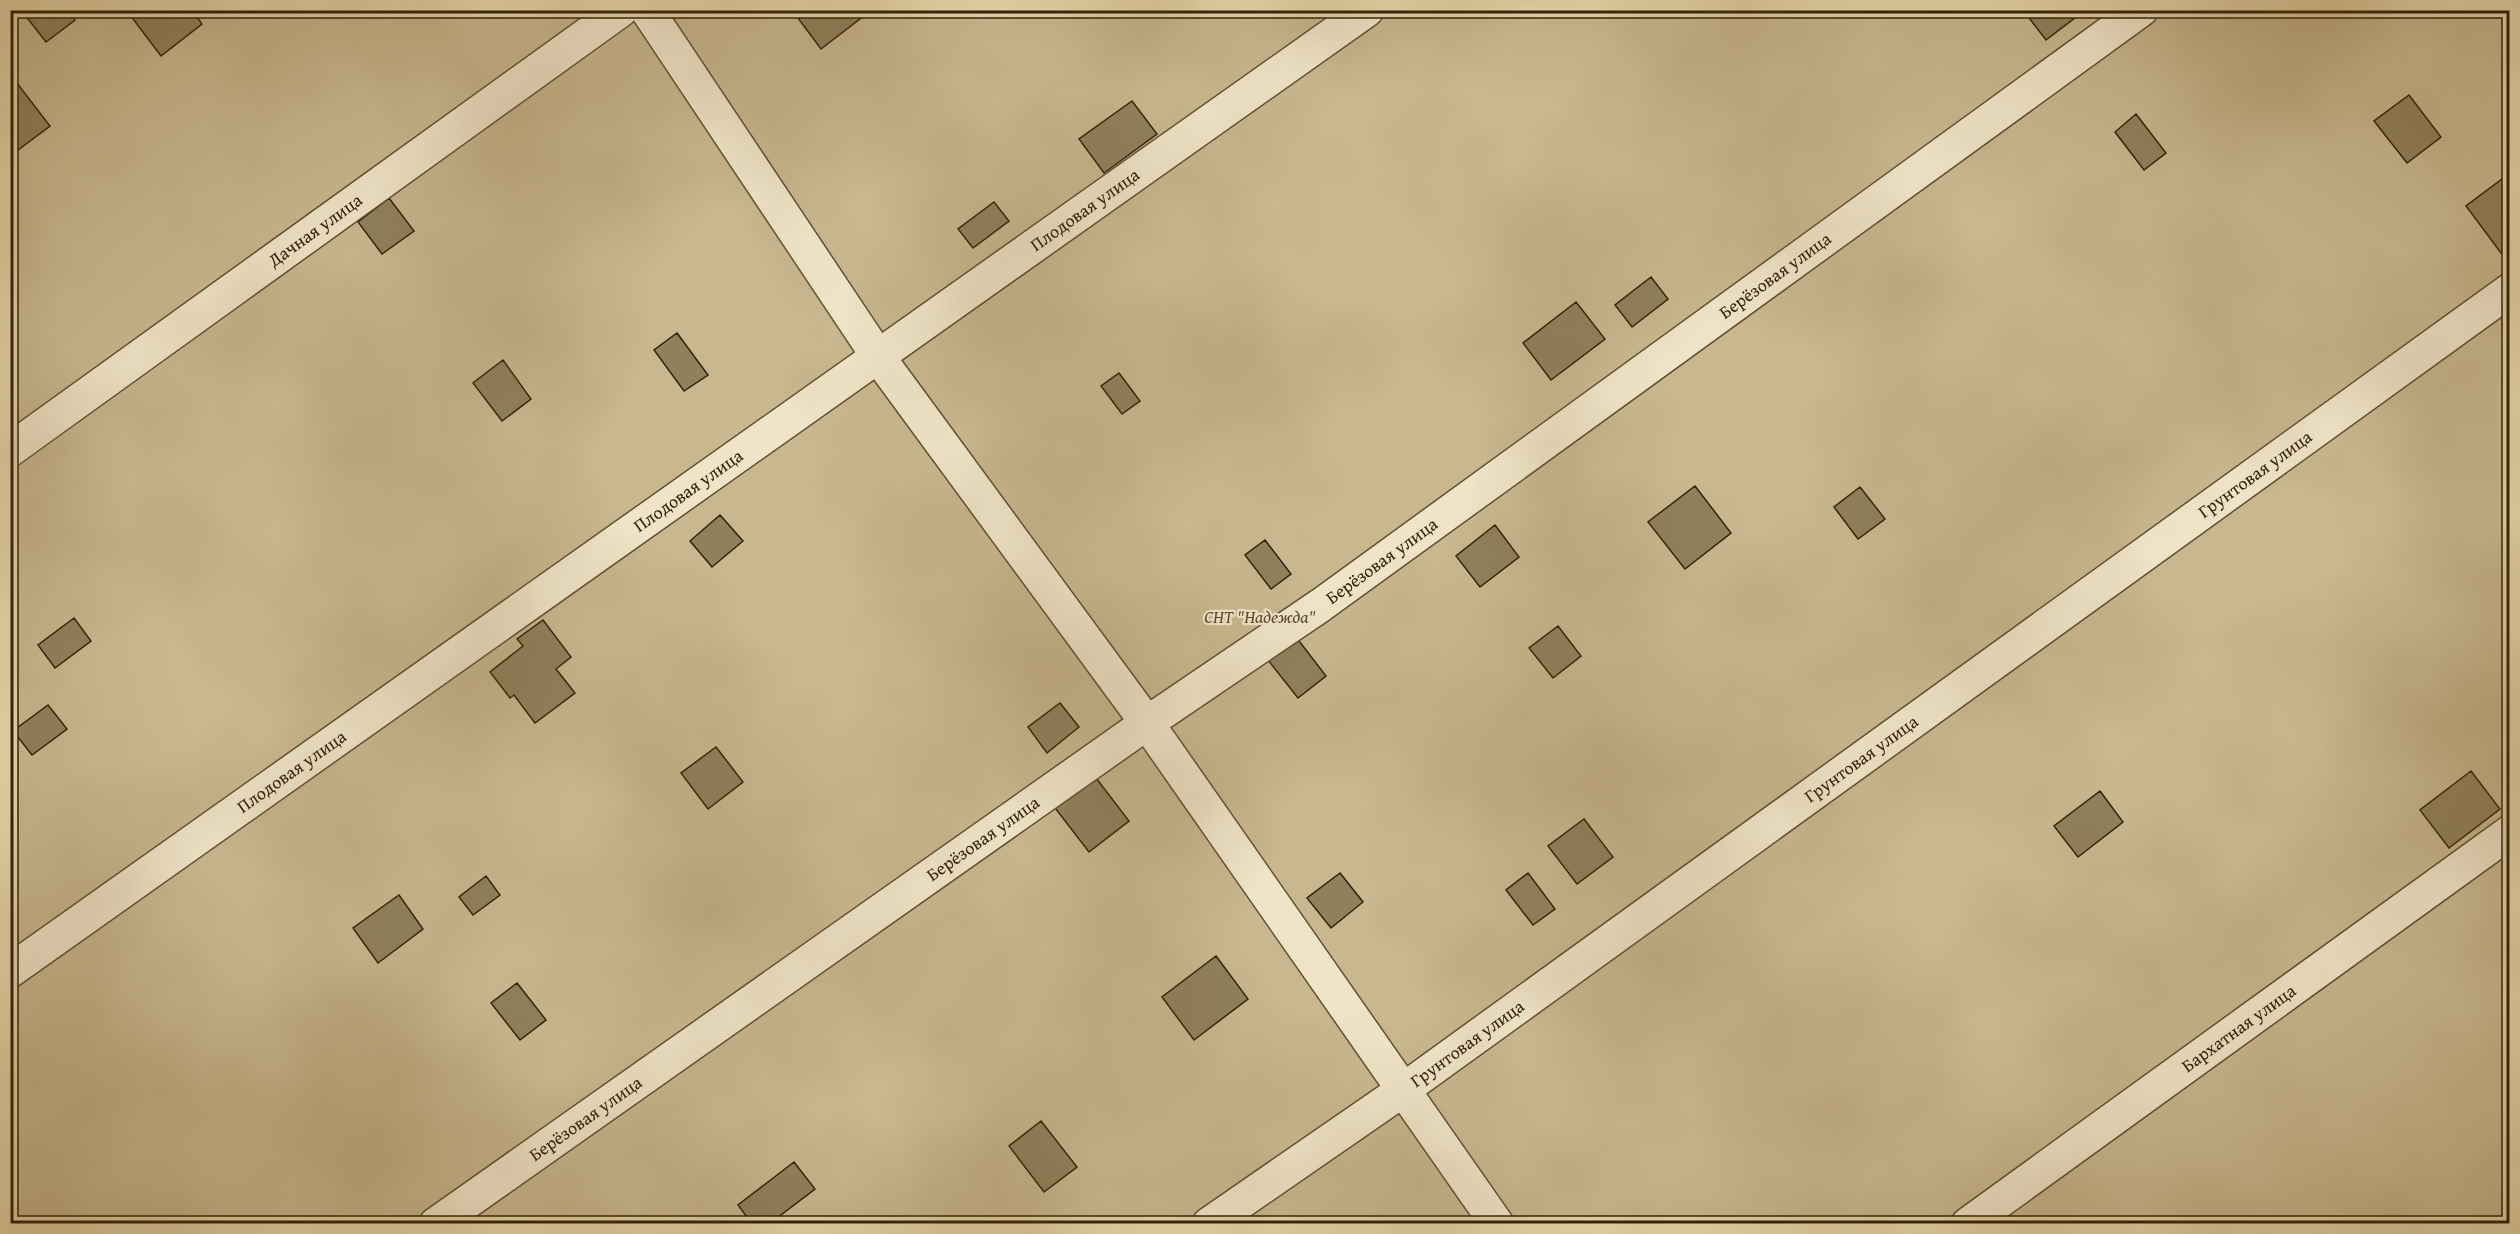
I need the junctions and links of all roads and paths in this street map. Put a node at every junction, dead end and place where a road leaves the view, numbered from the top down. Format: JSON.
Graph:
{"nodes":[{"id":1,"x":621,"y":10,"type":"edge"},
{"id":2,"x":647,"y":10,"type":"edge"},
{"id":3,"x":1367,"y":10,"type":"edge"},
{"id":4,"x":2141,"y":10,"type":"edge"},
{"id":5,"x":2510,"y":290,"type":"edge"},
{"id":6,"x":879,"y":358,"type":"junction"},
{"id":7,"x":10,"y":450,"type":"edge"},
{"id":8,"x":1148,"y":723,"type":"junction"},
{"id":9,"x":2510,"y":832,"type":"edge"},
{"id":10,"x":10,"y":971,"type":"edge"},
{"id":11,"x":1403,"y":1090,"type":"junction"},
{"id":12,"x":436,"y":1224,"type":"edge"},
{"id":13,"x":1209,"y":1224,"type":"edge"},
{"id":14,"x":1497,"y":1224,"type":"edge"},
{"id":15,"x":1968,"y":1224,"type":"edge"}],
"edges":[{"from":1,"to":7,"type":"street","name":"Дачная улица"},
{"from":2,"to":6,"type":"street"},
{"from":3,"to":6,"type":"street","name":"Плодовая улица"},
{"from":4,"to":8,"type":"street","name":"Берёзовая улица"},
{"from":5,"to":11,"type":"street","name":"Грунтовая улица"},
{"from":6,"to":8,"type":"street"},
{"from":6,"to":10,"type":"street","name":"Плодовая улица"},
{"from":8,"to":11,"type":"street"},
{"from":8,"to":12,"type":"street","name":"Берёзовая улица"},
{"from":9,"to":15,"type":"street","name":"Бархатная улица"},
{"from":11,"to":13,"type":"street","name":"Грунтовая улица"},
{"from":11,"to":14,"type":"street"}]}
